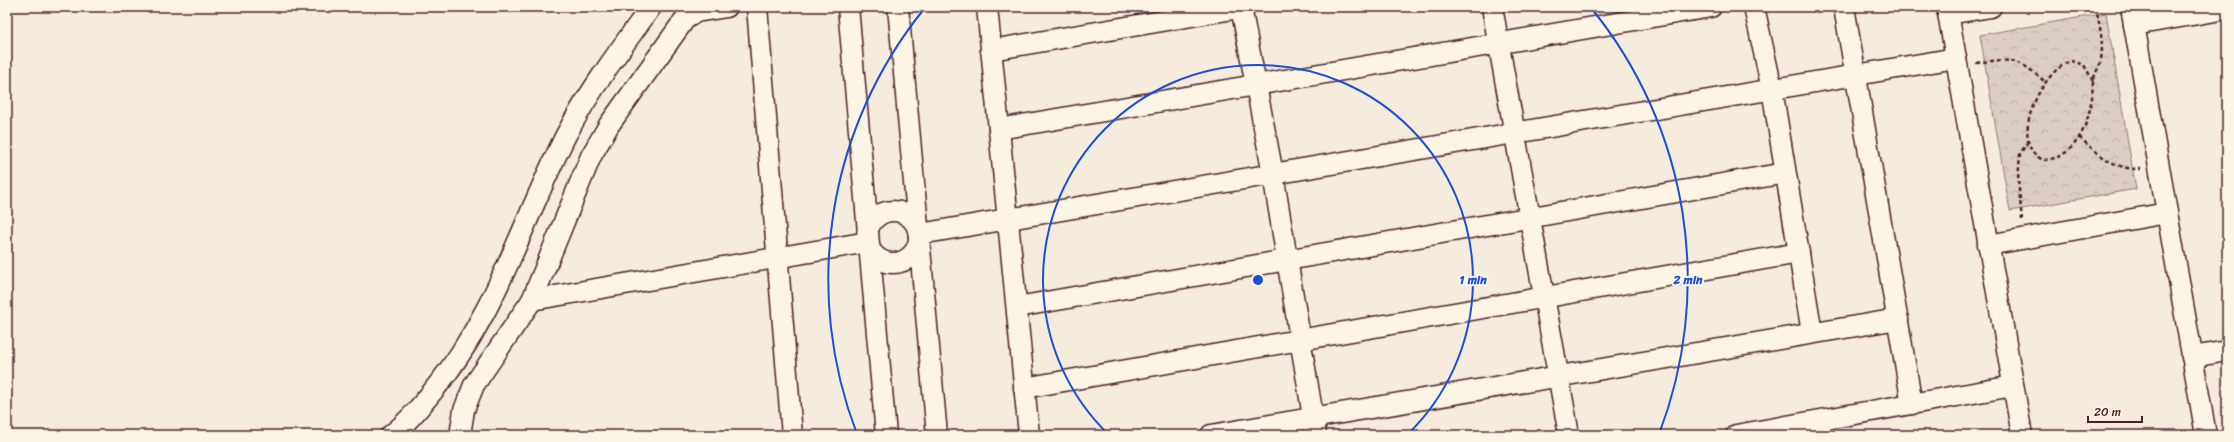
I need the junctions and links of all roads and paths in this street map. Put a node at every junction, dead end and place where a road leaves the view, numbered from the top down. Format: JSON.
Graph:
{"nodes":[{"id":1,"x":651,"y":7,"type":"edge"},
{"id":2,"x":727,"y":7,"type":"edge"},
{"id":3,"x":757,"y":7,"type":"edge"},
{"id":4,"x":848,"y":7,"type":"edge"},
{"id":5,"x":898,"y":7,"type":"edge"},
{"id":6,"x":987,"y":7,"type":"edge"},
{"id":7,"x":1242,"y":7,"type":"edge"},
{"id":8,"x":1492,"y":7,"type":"edge"},
{"id":9,"x":1711,"y":7,"type":"edge"},
{"id":10,"x":1754,"y":7,"type":"edge"},
{"id":11,"x":1844,"y":7,"type":"edge"},
{"id":12,"x":1991,"y":7,"type":"edge"},
{"id":13,"x":2096,"y":7,"type":"edge"},
{"id":14,"x":2227,"y":9,"type":"edge"},
{"id":15,"x":1948,"y":11,"type":"edge"},
{"id":16,"x":2133,"y":16,"type":"edge"},
{"id":17,"x":1499,"y":43,"type":"junction"},
{"id":18,"x":992,"y":50,"type":"junction"},
{"id":19,"x":1956,"y":61,"type":"junction"},
{"id":20,"x":1856,"y":75,"type":"junction"},
{"id":21,"x":2093,"y":81,"type":"junction"},
{"id":22,"x":2045,"y":82,"type":"junction"},
{"id":23,"x":1256,"y":85,"type":"junction"},
{"id":24,"x":1772,"y":89,"type":"junction"},
{"id":25,"x":999,"y":129,"type":"junction"},
{"id":26,"x":1515,"y":133,"type":"junction"},
{"id":27,"x":2080,"y":137,"type":"junction"},
{"id":28,"x":2029,"y":139,"type":"junction"},
{"id":29,"x":2159,"y":168,"type":"junction"},
{"id":30,"x":1786,"y":173,"type":"junction"},
{"id":31,"x":1273,"y":174,"type":"junction"},
{"id":32,"x":2167,"y":213,"type":"junction"},
{"id":33,"x":1008,"y":218,"type":"junction"},
{"id":34,"x":1530,"y":218,"type":"junction"},
{"id":35,"x":920,"y":234,"type":"junction"},
{"id":36,"x":2024,"y":238,"type":"junction"},
{"id":37,"x":868,"y":242,"type":"junction"},
{"id":38,"x":1988,"y":245,"type":"junction"},
{"id":39,"x":1798,"y":253,"type":"junction"},
{"id":40,"x":778,"y":258,"type":"junction"},
{"id":41,"x":1287,"y":260,"type":"junction"},
{"id":42,"x":1544,"y":297,"type":"junction"},
{"id":43,"x":532,"y":300,"type":"junction"},
{"id":44,"x":1016,"y":307,"type":"junction"},
{"id":45,"x":1898,"y":319,"type":"junction"},
{"id":46,"x":1812,"y":333,"type":"junction"},
{"id":47,"x":1300,"y":340,"type":"junction"},
{"id":48,"x":2227,"y":351,"type":"edge"},
{"id":49,"x":2192,"y":357,"type":"junction"},
{"id":50,"x":1559,"y":376,"type":"junction"},
{"id":51,"x":2013,"y":386,"type":"junction"},
{"id":52,"x":1024,"y":388,"type":"junction"},
{"id":53,"x":1912,"y":404,"type":"junction"},
{"id":54,"x":1314,"y":426,"type":"edge"},
{"id":55,"x":391,"y":435,"type":"edge"},
{"id":56,"x":460,"y":435,"type":"edge"},
{"id":57,"x":792,"y":435,"type":"edge"},
{"id":58,"x":886,"y":435,"type":"edge"},
{"id":59,"x":937,"y":435,"type":"edge"},
{"id":60,"x":1029,"y":435,"type":"edge"},
{"id":61,"x":1211,"y":435,"type":"edge"},
{"id":62,"x":1569,"y":435,"type":"edge"},
{"id":63,"x":1736,"y":435,"type":"edge"},
{"id":64,"x":2022,"y":435,"type":"edge"},
{"id":65,"x":2206,"y":435,"type":"edge"}],
"edges":[{"from":1,"to":55,"type":"street"},
{"from":2,"to":43,"type":"street"},
{"from":3,"to":40,"type":"street"},
{"from":4,"to":37,"type":"street"},
{"from":5,"to":35,"type":"street"},
{"from":6,"to":18,"type":"street"},
{"from":7,"to":18,"type":"street"},
{"from":7,"to":23,"type":"street"},
{"from":8,"to":17,"type":"street"},
{"from":9,"to":17,"type":"street"},
{"from":10,"to":24,"type":"street"},
{"from":11,"to":20,"type":"street"},
{"from":12,"to":15,"type":"street"},
{"from":13,"to":21,"type":"path"},
{"from":14,"to":16,"type":"street"},
{"from":15,"to":19,"type":"street"},
{"from":16,"to":29,"type":"street"},
{"from":17,"to":23,"type":"street"},
{"from":17,"to":26,"type":"street"},
{"from":18,"to":25,"type":"street"},
{"from":19,"to":20,"type":"street"},
{"from":19,"to":22,"type":"path"},
{"from":19,"to":38,"type":"street"},
{"from":20,"to":24,"type":"street"},
{"from":20,"to":45,"type":"street"},
{"from":21,"to":22,"type":"path"},
{"from":21,"to":27,"type":"path"},
{"from":22,"to":28,"type":"path"},
{"from":23,"to":25,"type":"street"},
{"from":23,"to":31,"type":"street"},
{"from":24,"to":26,"type":"street"},
{"from":24,"to":30,"type":"street"},
{"from":25,"to":33,"type":"street"},
{"from":26,"to":31,"type":"street"},
{"from":26,"to":34,"type":"street"},
{"from":27,"to":28,"type":"path"},
{"from":27,"to":29,"type":"path"},
{"from":28,"to":36,"type":"path"},
{"from":29,"to":32,"type":"street"},
{"from":30,"to":34,"type":"street"},
{"from":30,"to":39,"type":"street"},
{"from":31,"to":33,"type":"street"},
{"from":31,"to":41,"type":"street"},
{"from":32,"to":36,"type":"street"},
{"from":32,"to":49,"type":"street"},
{"from":33,"to":35,"type":"street"},
{"from":33,"to":44,"type":"street"},
{"from":34,"to":41,"type":"street"},
{"from":34,"to":42,"type":"street"},
{"from":35,"to":37,"type":"street"},
{"from":35,"to":37,"type":"street"},
{"from":35,"to":59,"type":"street"},
{"from":36,"to":38,"type":"street"},
{"from":37,"to":40,"type":"street"},
{"from":37,"to":58,"type":"street"},
{"from":38,"to":51,"type":"street"},
{"from":39,"to":42,"type":"street"},
{"from":39,"to":46,"type":"street"},
{"from":40,"to":43,"type":"street"},
{"from":40,"to":57,"type":"street"},
{"from":41,"to":44,"type":"street"},
{"from":41,"to":47,"type":"street"},
{"from":42,"to":47,"type":"street"},
{"from":42,"to":50,"type":"street"},
{"from":43,"to":56,"type":"street"},
{"from":44,"to":52,"type":"street"},
{"from":45,"to":46,"type":"street"},
{"from":45,"to":53,"type":"street"},
{"from":46,"to":50,"type":"street"},
{"from":47,"to":52,"type":"street"},
{"from":47,"to":54,"type":"street"},
{"from":48,"to":49,"type":"street"},
{"from":49,"to":65,"type":"street"},
{"from":50,"to":54,"type":"street"},
{"from":50,"to":62,"type":"street"},
{"from":51,"to":53,"type":"street"},
{"from":51,"to":64,"type":"street"},
{"from":52,"to":60,"type":"street"},
{"from":53,"to":63,"type":"street"},
{"from":54,"to":61,"type":"street"}]}
